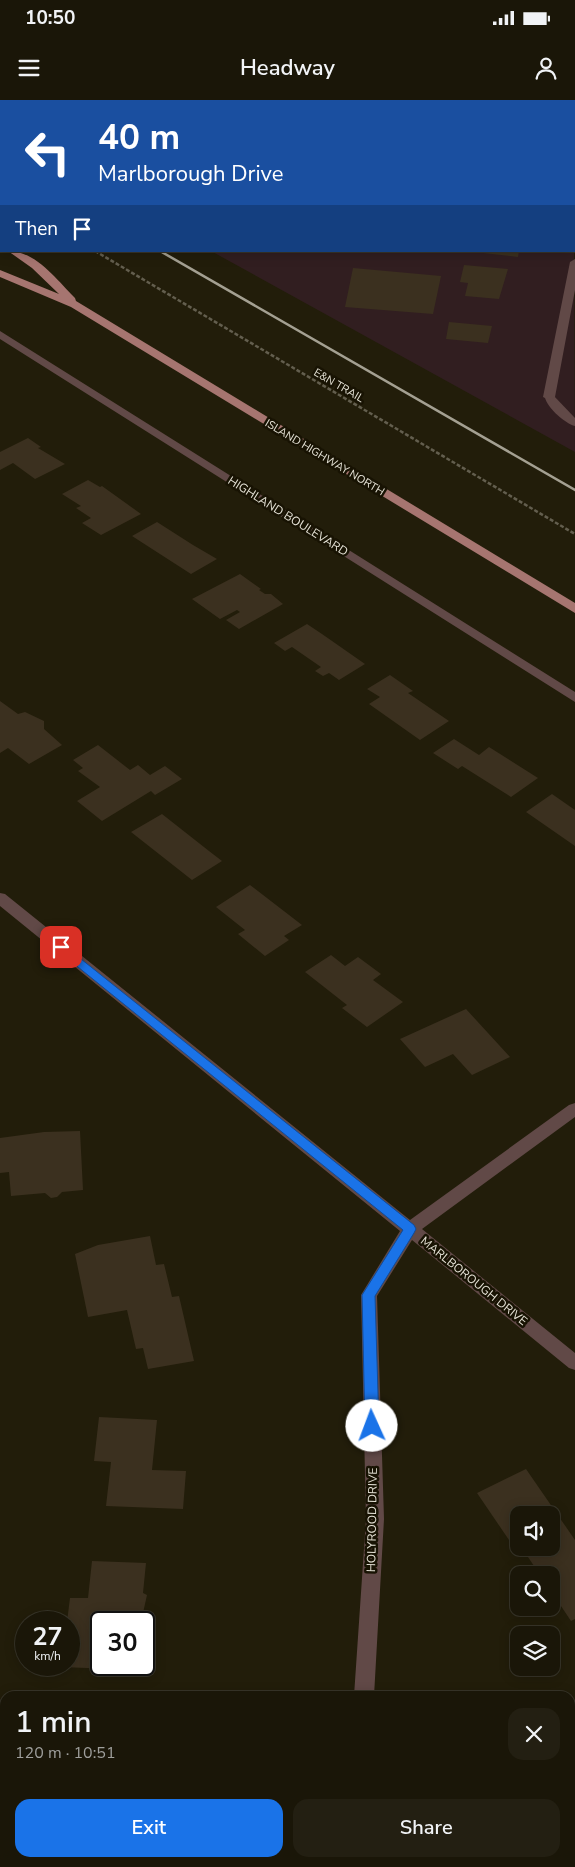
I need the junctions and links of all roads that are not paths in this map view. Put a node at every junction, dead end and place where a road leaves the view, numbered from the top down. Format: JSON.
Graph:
{"nodes":[{"id":1,"x":15,"y":252,"type":"edge"},
{"id":2,"x":575,"y":262,"type":"edge"},
{"id":3,"x":0,"y":273,"type":"edge"},
{"id":4,"x":75,"y":304,"type":"junction"},
{"id":5,"x":0,"y":334,"type":"edge"},
{"id":6,"x":575,"y":423,"type":"edge"},
{"id":7,"x":575,"y":609,"type":"edge"},
{"id":8,"x":575,"y":698,"type":"edge"},
{"id":9,"x":0,"y":898,"type":"edge"},
{"id":10,"x":575,"y":1109,"type":"edge"},
{"id":11,"x":410,"y":1229,"type":"junction"},
{"id":12,"x":575,"y":1363,"type":"edge"},
{"id":13,"x":364,"y":1691,"type":"edge"}],
"edges":[{"from":1,"to":4,"type":"main road","name":"ISLAND HIGHWAY NORTH"},
{"from":2,"to":6,"type":"street"},
{"from":3,"to":4,"type":"main road","name":"ISLAND HIGHWAY NORTH"},
{"from":4,"to":7,"type":"main road","name":"ISLAND HIGHWAY NORTH"},
{"from":5,"to":8,"type":"street","name":"HIGHLAND BOULEVARD"},
{"from":9,"to":11,"type":"street","name":"MARLBOROUGH DRIVE"},
{"from":10,"to":11,"type":"street","name":"HOLYROOD DRIVE"},
{"from":11,"to":12,"type":"street","name":"MARLBOROUGH DRIVE"},
{"from":11,"to":13,"type":"street","name":"HOLYROOD DRIVE"}]}
